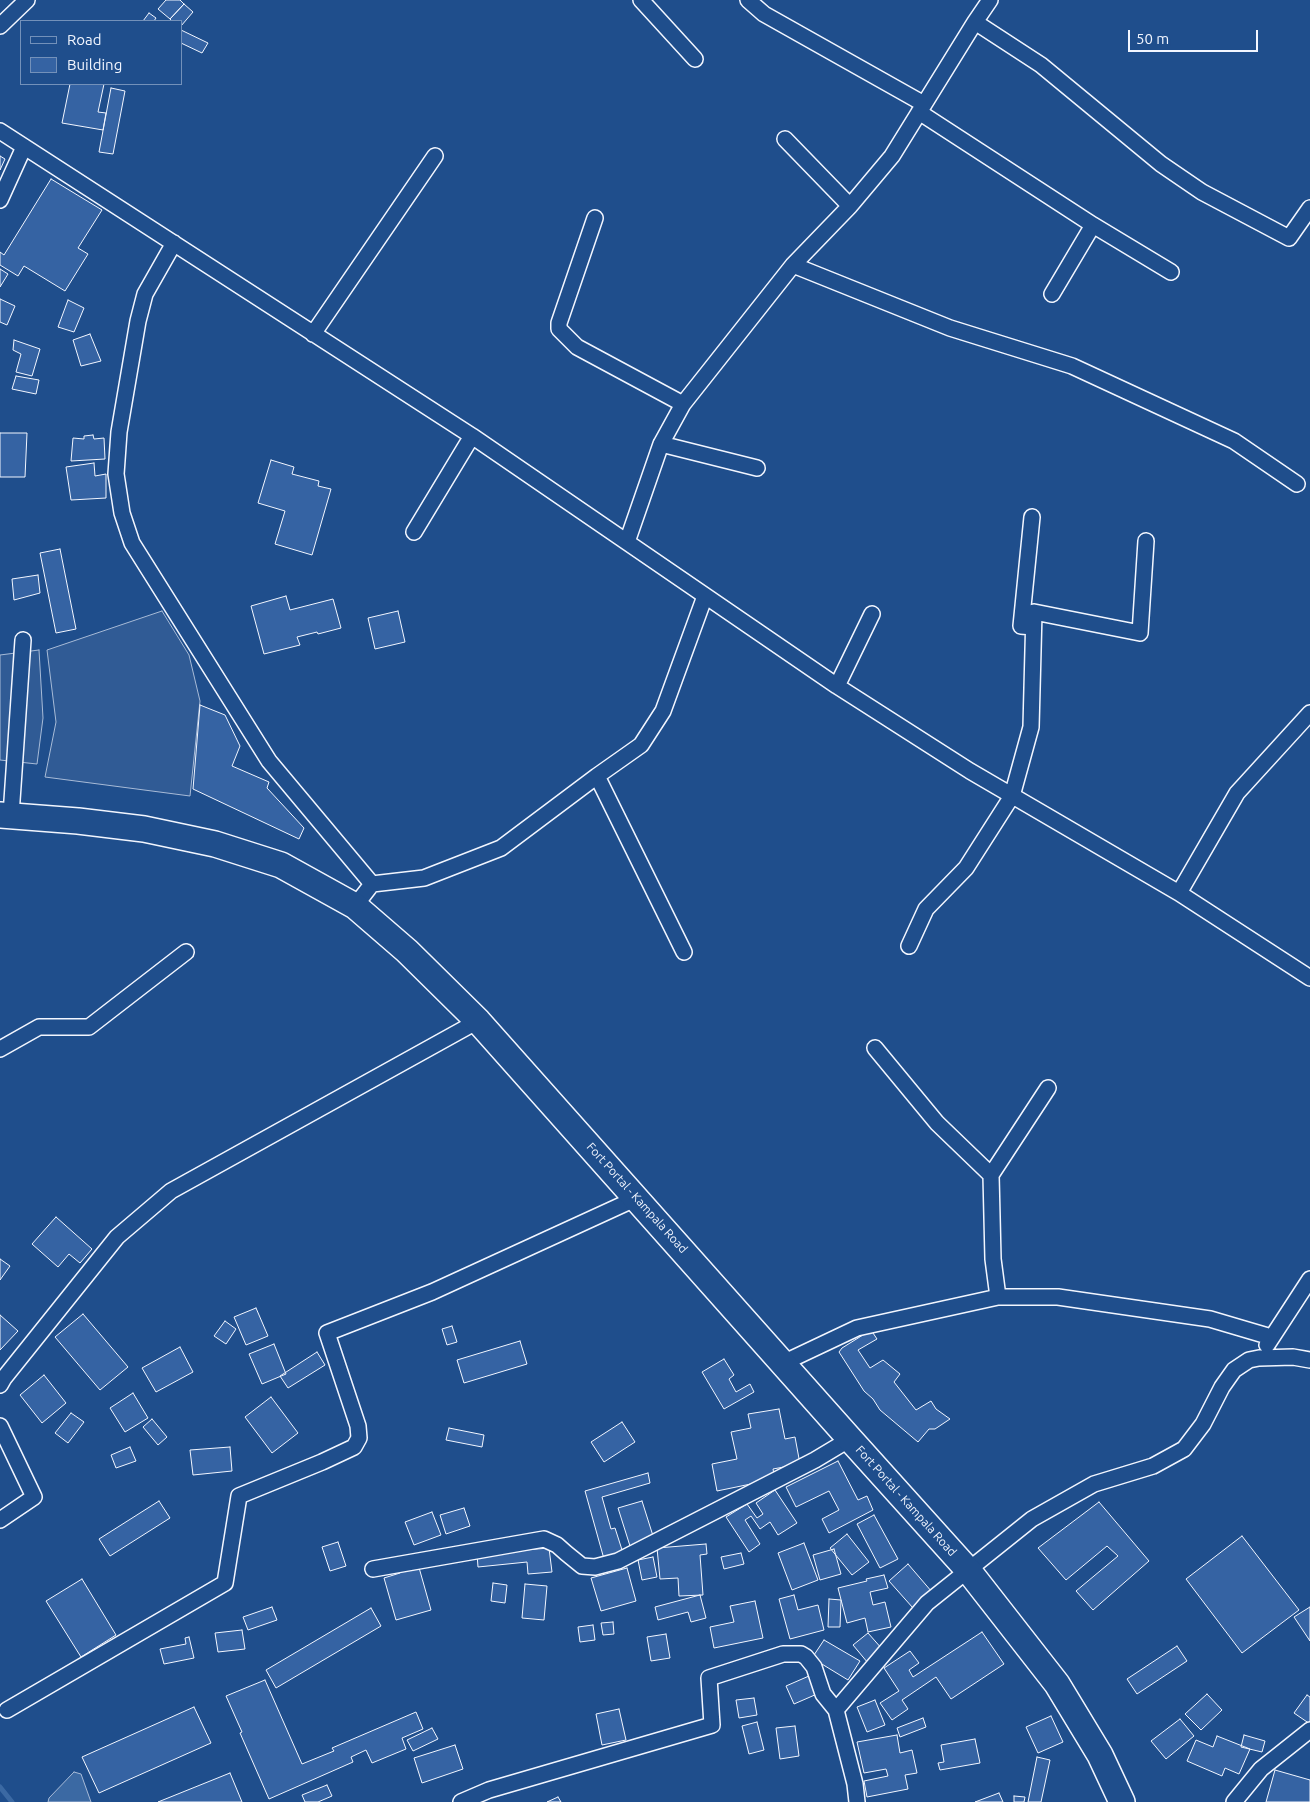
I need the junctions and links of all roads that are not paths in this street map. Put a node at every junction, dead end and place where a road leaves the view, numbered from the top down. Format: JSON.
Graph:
{"nodes":[{"id":1,"x":28,"y":0,"type":"edge"},
{"id":2,"x":641,"y":0,"type":"edge"},
{"id":3,"x":748,"y":0,"type":"edge"},
{"id":4,"x":990,"y":0,"type":"edge"},
{"id":5,"x":975,"y":22,"type":"junction"},
{"id":6,"x":0,"y":26,"type":"edge"},
{"id":7,"x":695,"y":59,"type":"dead end"},
{"id":8,"x":922,"y":108,"type":"junction"},
{"id":9,"x":0,"y":131,"type":"edge"},
{"id":10,"x":785,"y":139,"type":"dead end"},
{"id":11,"x":24,"y":147,"type":"junction"},
{"id":12,"x":435,"y":156,"type":"dead end"},
{"id":13,"x":0,"y":200,"type":"edge"},
{"id":14,"x":850,"y":206,"type":"junction"},
{"id":15,"x":1310,"y":208,"type":"edge"},
{"id":16,"x":595,"y":218,"type":"dead end"},
{"id":17,"x":1093,"y":225,"type":"junction"},
{"id":18,"x":174,"y":243,"type":"junction"},
{"id":19,"x":793,"y":265,"type":"junction"},
{"id":20,"x":1171,"y":272,"type":"dead end"},
{"id":21,"x":1052,"y":294,"type":"dead end"},
{"id":22,"x":313,"y":334,"type":"junction"},
{"id":23,"x":683,"y":404,"type":"junction"},
{"id":24,"x":472,"y":436,"type":"junction"},
{"id":25,"x":661,"y":444,"type":"junction"},
{"id":26,"x":757,"y":468,"type":"dead end"},
{"id":27,"x":1297,"y":484,"type":"dead end"},
{"id":28,"x":1032,"y":516,"type":"dead end"},
{"id":29,"x":414,"y":532,"type":"dead end"},
{"id":30,"x":1146,"y":541,"type":"dead end"},
{"id":31,"x":627,"y":542,"type":"junction"},
{"id":32,"x":705,"y":596,"type":"junction"},
{"id":33,"x":872,"y":614,"type":"dead end"},
{"id":34,"x":1033,"y":628,"type":"junction"},
{"id":35,"x":23,"y":640,"type":"dead end"},
{"id":36,"x":837,"y":686,"type":"junction"},
{"id":37,"x":1310,"y":713,"type":"edge"},
{"id":38,"x":597,"y":776,"type":"junction"},
{"id":39,"x":1012,"y":796,"type":"junction"},
{"id":40,"x":6,"y":815,"type":"edge"},
{"id":41,"x":372,"y":884,"type":"junction"},
{"id":42,"x":1179,"y":893,"type":"junction"},
{"id":43,"x":355,"y":906,"type":"junction"},
{"id":44,"x":908,"y":946,"type":"dead end"},
{"id":45,"x":186,"y":952,"type":"dead end"},
{"id":46,"x":684,"y":952,"type":"dead end"},
{"id":47,"x":1310,"y":978,"type":"edge"},
{"id":48,"x":478,"y":1021,"type":"junction"},
{"id":49,"x":875,"y":1048,"type":"dead end"},
{"id":50,"x":0,"y":1049,"type":"edge"},
{"id":51,"x":1048,"y":1088,"type":"dead end"},
{"id":52,"x":991,"y":1175,"type":"junction"},
{"id":53,"x":637,"y":1198,"type":"junction"},
{"id":54,"x":1310,"y":1280,"type":"edge"},
{"id":55,"x":998,"y":1297,"type":"junction"},
{"id":56,"x":1271,"y":1337,"type":"junction"},
{"id":57,"x":1259,"y":1358,"type":"junction"},
{"id":58,"x":1310,"y":1360,"type":"edge"},
{"id":59,"x":783,"y":1363,"type":"junction"},
{"id":60,"x":0,"y":1385,"type":"edge"},
{"id":61,"x":0,"y":1426,"type":"edge"},
{"id":62,"x":850,"y":1439,"type":"junction"},
{"id":63,"x":0,"y":1520,"type":"edge"},
{"id":64,"x":373,"y":1569,"type":"dead end"},
{"id":65,"x":968,"y":1570,"type":"junction"},
{"id":66,"x":7,"y":1710,"type":"dead end"},
{"id":67,"x":836,"y":1710,"type":"junction"},
{"id":68,"x":1310,"y":1730,"type":"edge"},
{"id":69,"x":461,"y":1802,"type":"edge"},
{"id":70,"x":857,"y":1802,"type":"edge"},
{"id":71,"x":1122,"y":1802,"type":"edge"},
{"id":72,"x":1234,"y":1802,"type":"edge"}],
"edges":[{"from":1,"to":6,"type":"street"},
{"from":2,"to":7,"type":"street"},
{"from":3,"to":8,"type":"street"},
{"from":4,"to":5,"type":"street"},
{"from":5,"to":8,"type":"street"},
{"from":5,"to":15,"type":"street"},
{"from":8,"to":14,"type":"street"},
{"from":8,"to":17,"type":"street"},
{"from":9,"to":11,"type":"street"},
{"from":10,"to":14,"type":"street"},
{"from":11,"to":13,"type":"street"},
{"from":11,"to":18,"type":"street"},
{"from":12,"to":22,"type":"street"},
{"from":14,"to":19,"type":"street"},
{"from":16,"to":23,"type":"street"},
{"from":17,"to":20,"type":"street"},
{"from":17,"to":21,"type":"street"},
{"from":18,"to":22,"type":"street"},
{"from":18,"to":41,"type":"street"},
{"from":19,"to":23,"type":"street"},
{"from":19,"to":27,"type":"street"},
{"from":22,"to":24,"type":"street"},
{"from":23,"to":25,"type":"street"},
{"from":24,"to":29,"type":"street"},
{"from":24,"to":31,"type":"street"},
{"from":25,"to":26,"type":"street"},
{"from":25,"to":31,"type":"street"},
{"from":28,"to":34,"type":"street"},
{"from":30,"to":34,"type":"street"},
{"from":31,"to":32,"type":"street"},
{"from":32,"to":36,"type":"street"},
{"from":32,"to":38,"type":"street"},
{"from":33,"to":36,"type":"street"},
{"from":34,"to":39,"type":"street"},
{"from":35,"to":40,"type":"street"},
{"from":36,"to":39,"type":"street"},
{"from":37,"to":42,"type":"street"},
{"from":38,"to":41,"type":"street"},
{"from":38,"to":46,"type":"street"},
{"from":39,"to":42,"type":"street"},
{"from":39,"to":44,"type":"street"},
{"from":40,"to":43,"type":"main road","name":"Fort Portal - Kampala Road"},
{"from":41,"to":43,"type":"street"},
{"from":42,"to":47,"type":"street"},
{"from":43,"to":48,"type":"main road","name":"Fort Portal - Kampala Road"},
{"from":45,"to":50,"type":"street"},
{"from":48,"to":53,"type":"main road","name":"Fort Portal - Kampala Road"},
{"from":48,"to":60,"type":"street"},
{"from":49,"to":52,"type":"street"},
{"from":51,"to":52,"type":"street"},
{"from":52,"to":55,"type":"street"},
{"from":53,"to":59,"type":"main road","name":"Fort Portal - Kampala Road"},
{"from":53,"to":66,"type":"street"},
{"from":54,"to":56,"type":"street"},
{"from":55,"to":56,"type":"street"},
{"from":55,"to":59,"type":"street"},
{"from":56,"to":57,"type":"street"},
{"from":57,"to":58,"type":"street"},
{"from":57,"to":65,"type":"street"},
{"from":59,"to":62,"type":"main road","name":"Fort Portal - Kampala Road"},
{"from":61,"to":63,"type":"street"},
{"from":62,"to":64,"type":"street"},
{"from":62,"to":65,"type":"main road","name":"Fort Portal - Kampala Road"},
{"from":65,"to":67,"type":"street"},
{"from":65,"to":71,"type":"main road","name":"Fort Portal - Kampala Road"},
{"from":67,"to":69,"type":"street"},
{"from":67,"to":70,"type":"street"},
{"from":68,"to":72,"type":"street"}]}
